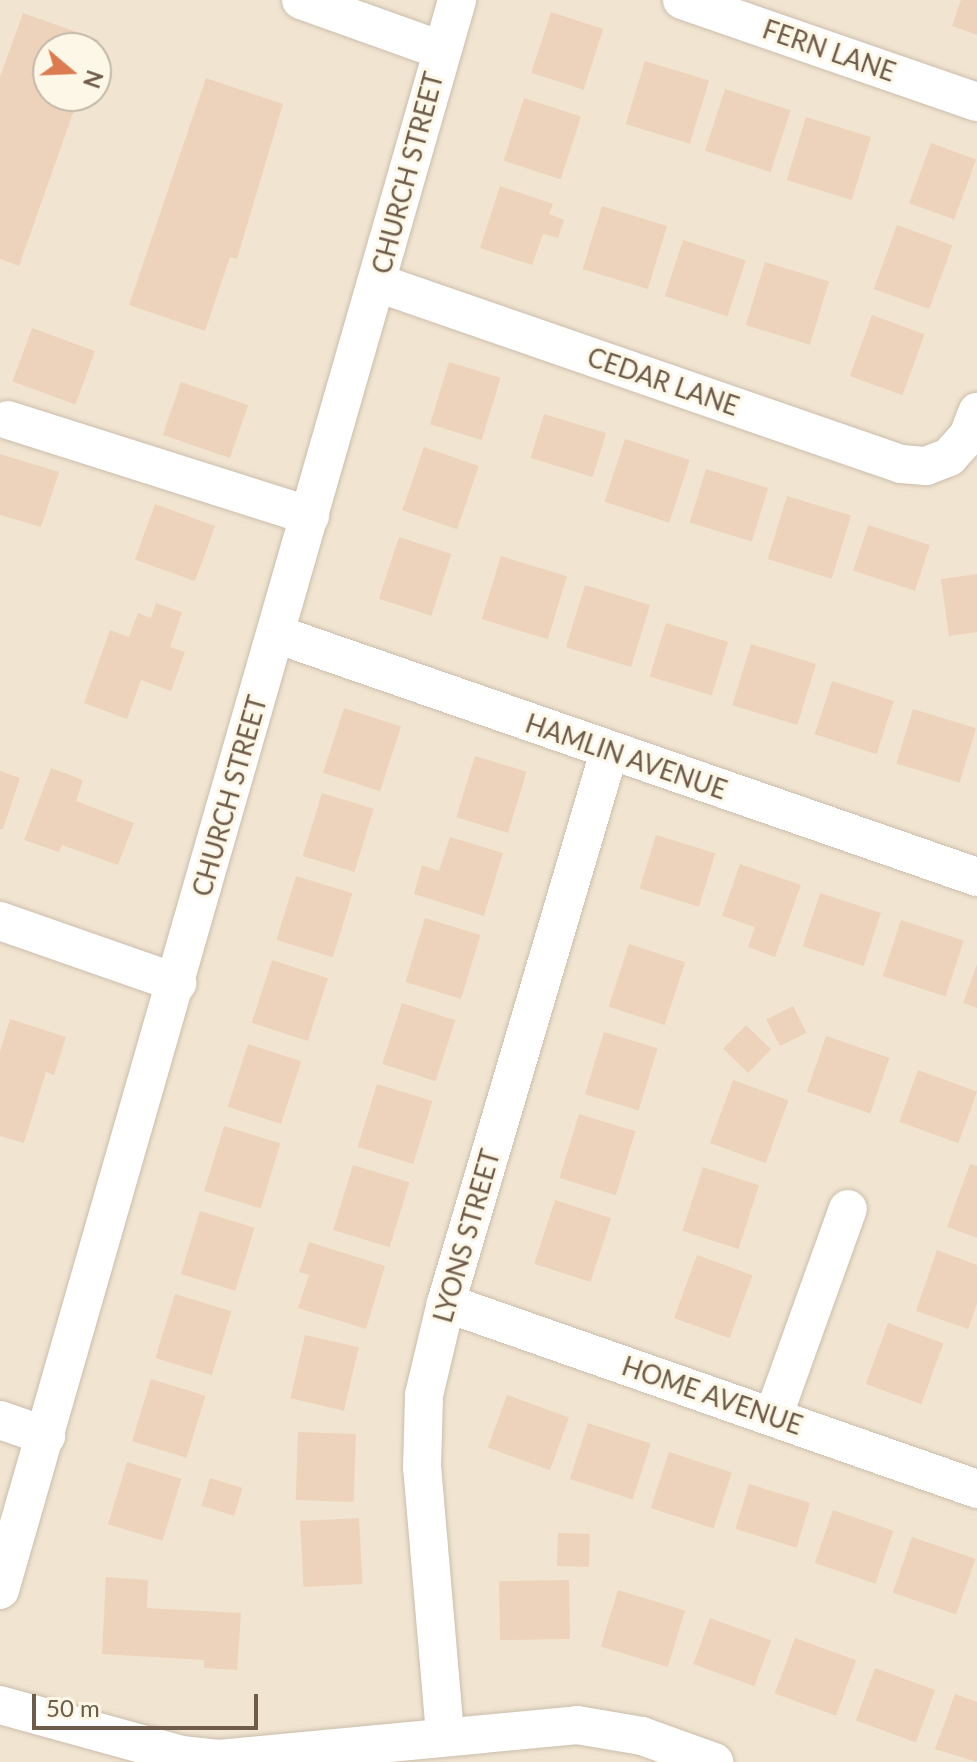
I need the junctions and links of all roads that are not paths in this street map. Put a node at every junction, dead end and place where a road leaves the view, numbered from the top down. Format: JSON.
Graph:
{"nodes":[{"id":1,"x":301,"y":0,"type":"edge"},
{"id":2,"x":457,"y":0,"type":"edge"},
{"id":3,"x":682,"y":0,"type":"edge"},
{"id":4,"x":441,"y":50,"type":"junction"},
{"id":5,"x":977,"y":102,"type":"edge"},
{"id":6,"x":378,"y":283,"type":"junction"},
{"id":7,"x":977,"y":412,"type":"edge"},
{"id":8,"x":8,"y":420,"type":"dead end"},
{"id":9,"x":310,"y":516,"type":"junction"},
{"id":10,"x":276,"y":634,"type":"junction"},
{"id":11,"x":609,"y":752,"type":"junction"},
{"id":12,"x":977,"y":877,"type":"edge"},
{"id":13,"x":0,"y":921,"type":"edge"},
{"id":14,"x":177,"y":983,"type":"junction"},
{"id":15,"x":848,"y":1209,"type":"dead end"},
{"id":16,"x":446,"y":1303,"type":"junction"},
{"id":17,"x":773,"y":1417,"type":"junction"},
{"id":18,"x":0,"y":1420,"type":"edge"},
{"id":19,"x":46,"y":1436,"type":"junction"},
{"id":20,"x":977,"y":1489,"type":"edge"},
{"id":21,"x":0,"y":1590,"type":"edge"},
{"id":22,"x":0,"y":1705,"type":"edge"},
{"id":23,"x":445,"y":1734,"type":"junction"},
{"id":24,"x":714,"y":1762,"type":"edge"}],
"edges":[{"from":1,"to":4,"type":"street"},
{"from":2,"to":4,"type":"street","name":"CHURCH STREET"},
{"from":3,"to":5,"type":"street","name":"FERN LANE"},
{"from":4,"to":6,"type":"street","name":"CHURCH STREET"},
{"from":6,"to":7,"type":"street","name":"CEDAR LANE"},
{"from":6,"to":9,"type":"street","name":"CHURCH STREET"},
{"from":8,"to":9,"type":"street"},
{"from":9,"to":10,"type":"street","name":"CHURCH STREET"},
{"from":10,"to":11,"type":"street","name":"HAMLIN AVENUE"},
{"from":10,"to":14,"type":"street","name":"CHURCH STREET"},
{"from":11,"to":12,"type":"street","name":"HAMLIN AVENUE"},
{"from":11,"to":16,"type":"street","name":"LYONS STREET"},
{"from":13,"to":14,"type":"street"},
{"from":14,"to":19,"type":"street","name":"CHURCH STREET"},
{"from":15,"to":17,"type":"street"},
{"from":16,"to":17,"type":"street","name":"HOME AVENUE"},
{"from":16,"to":23,"type":"street","name":"LYONS STREET"},
{"from":17,"to":20,"type":"street","name":"HOME AVENUE"},
{"from":18,"to":19,"type":"street"},
{"from":19,"to":21,"type":"street","name":"CHURCH STREET"},
{"from":22,"to":23,"type":"street"},
{"from":23,"to":24,"type":"street"}]}
